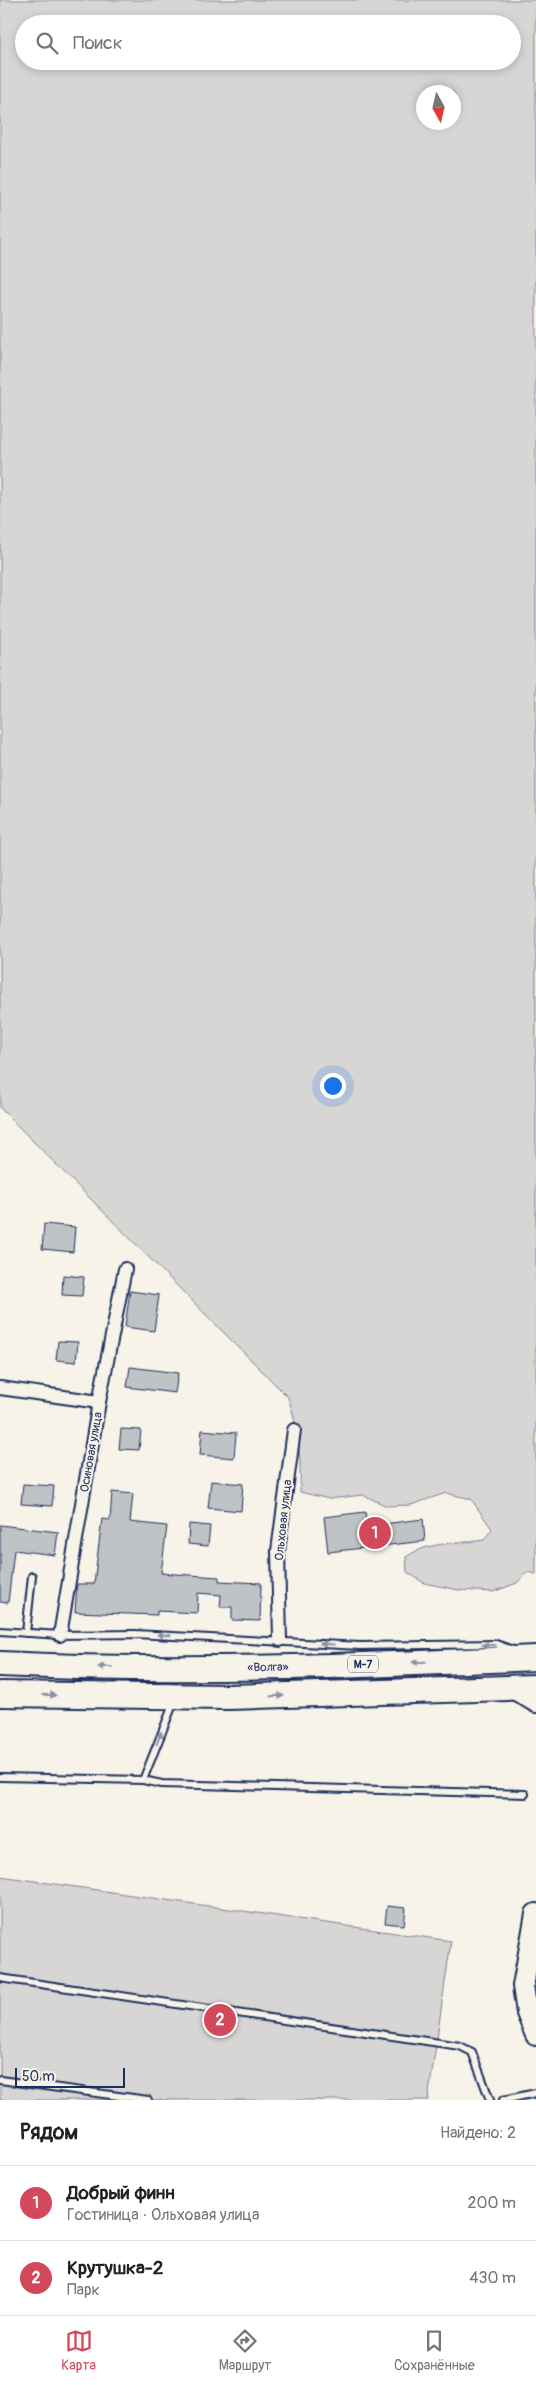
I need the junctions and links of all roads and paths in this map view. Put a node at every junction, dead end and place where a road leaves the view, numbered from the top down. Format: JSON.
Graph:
{"nodes":[{"id":1,"x":125,"y":1269,"type":"dead end"},
{"id":2,"x":0,"y":1388,"type":"edge"},
{"id":3,"x":99,"y":1402,"type":"junction"},
{"id":4,"x":294,"y":1430,"type":"dead end"},
{"id":5,"x":32,"y":1576,"type":"dead end"},
{"id":6,"x":0,"y":1631,"type":"edge"},
{"id":7,"x":26,"y":1632,"type":"junction"},
{"id":8,"x":60,"y":1636,"type":"junction"},
{"id":9,"x":280,"y":1640,"type":"junction"},
{"id":10,"x":536,"y":1657,"type":"edge"},
{"id":11,"x":0,"y":1664,"type":"edge"},
{"id":12,"x":525,"y":1687,"type":"edge"},
{"id":13,"x":0,"y":1694,"type":"edge"},
{"id":14,"x":176,"y":1697,"type":"junction"},
{"id":15,"x":536,"y":1702,"type":"edge"},
{"id":16,"x":0,"y":1777,"type":"edge"},
{"id":17,"x":143,"y":1780,"type":"junction"},
{"id":18,"x":525,"y":1794,"type":"dead end"},
{"id":19,"x":536,"y":1914,"type":"edge"},
{"id":20,"x":0,"y":1978,"type":"edge"},
{"id":21,"x":536,"y":2035,"type":"edge"},
{"id":22,"x":0,"y":2080,"type":"edge"},
{"id":23,"x":94,"y":2092,"type":"junction"},
{"id":24,"x":536,"y":2093,"type":"edge"},
{"id":25,"x":93,"y":2100,"type":"edge"},
{"id":26,"x":148,"y":2100,"type":"edge"},
{"id":27,"x":490,"y":2100,"type":"edge"},
{"id":28,"x":503,"y":2100,"type":"edge"}],
"edges":[{"from":1,"to":3,"type":"street","name":"Осиновая улица"},
{"from":2,"to":3,"type":"street"},
{"from":3,"to":8,"type":"street","name":"Осиновая улица"},
{"from":4,"to":9,"type":"street","name":"Ольховая улица"},
{"from":5,"to":7,"type":"lane"},
{"from":6,"to":7,"type":"lane"},
{"from":7,"to":8,"type":"lane"},
{"from":9,"to":8,"type":"lane","one_way":true},
{"from":10,"to":9,"type":"lane","one_way":true},
{"from":10,"to":11,"type":"highway","name":"«Волга»","number":"М-7","one_way":true},
{"from":14,"to":12,"type":"highway","one_way":true},
{"from":12,"to":15,"type":"main road"},
{"from":13,"to":14,"type":"highway","one_way":true},
{"from":17,"to":14,"type":"lane","one_way":true},
{"from":16,"to":17,"type":"lane"},
{"from":17,"to":18,"type":"lane"},
{"from":19,"to":21,"type":"main road"},
{"from":20,"to":27,"type":"lane"},
{"from":22,"to":23,"type":"lane"},
{"from":23,"to":25,"type":"lane"},
{"from":23,"to":26,"type":"lane"},
{"from":24,"to":28,"type":"lane"}]}
